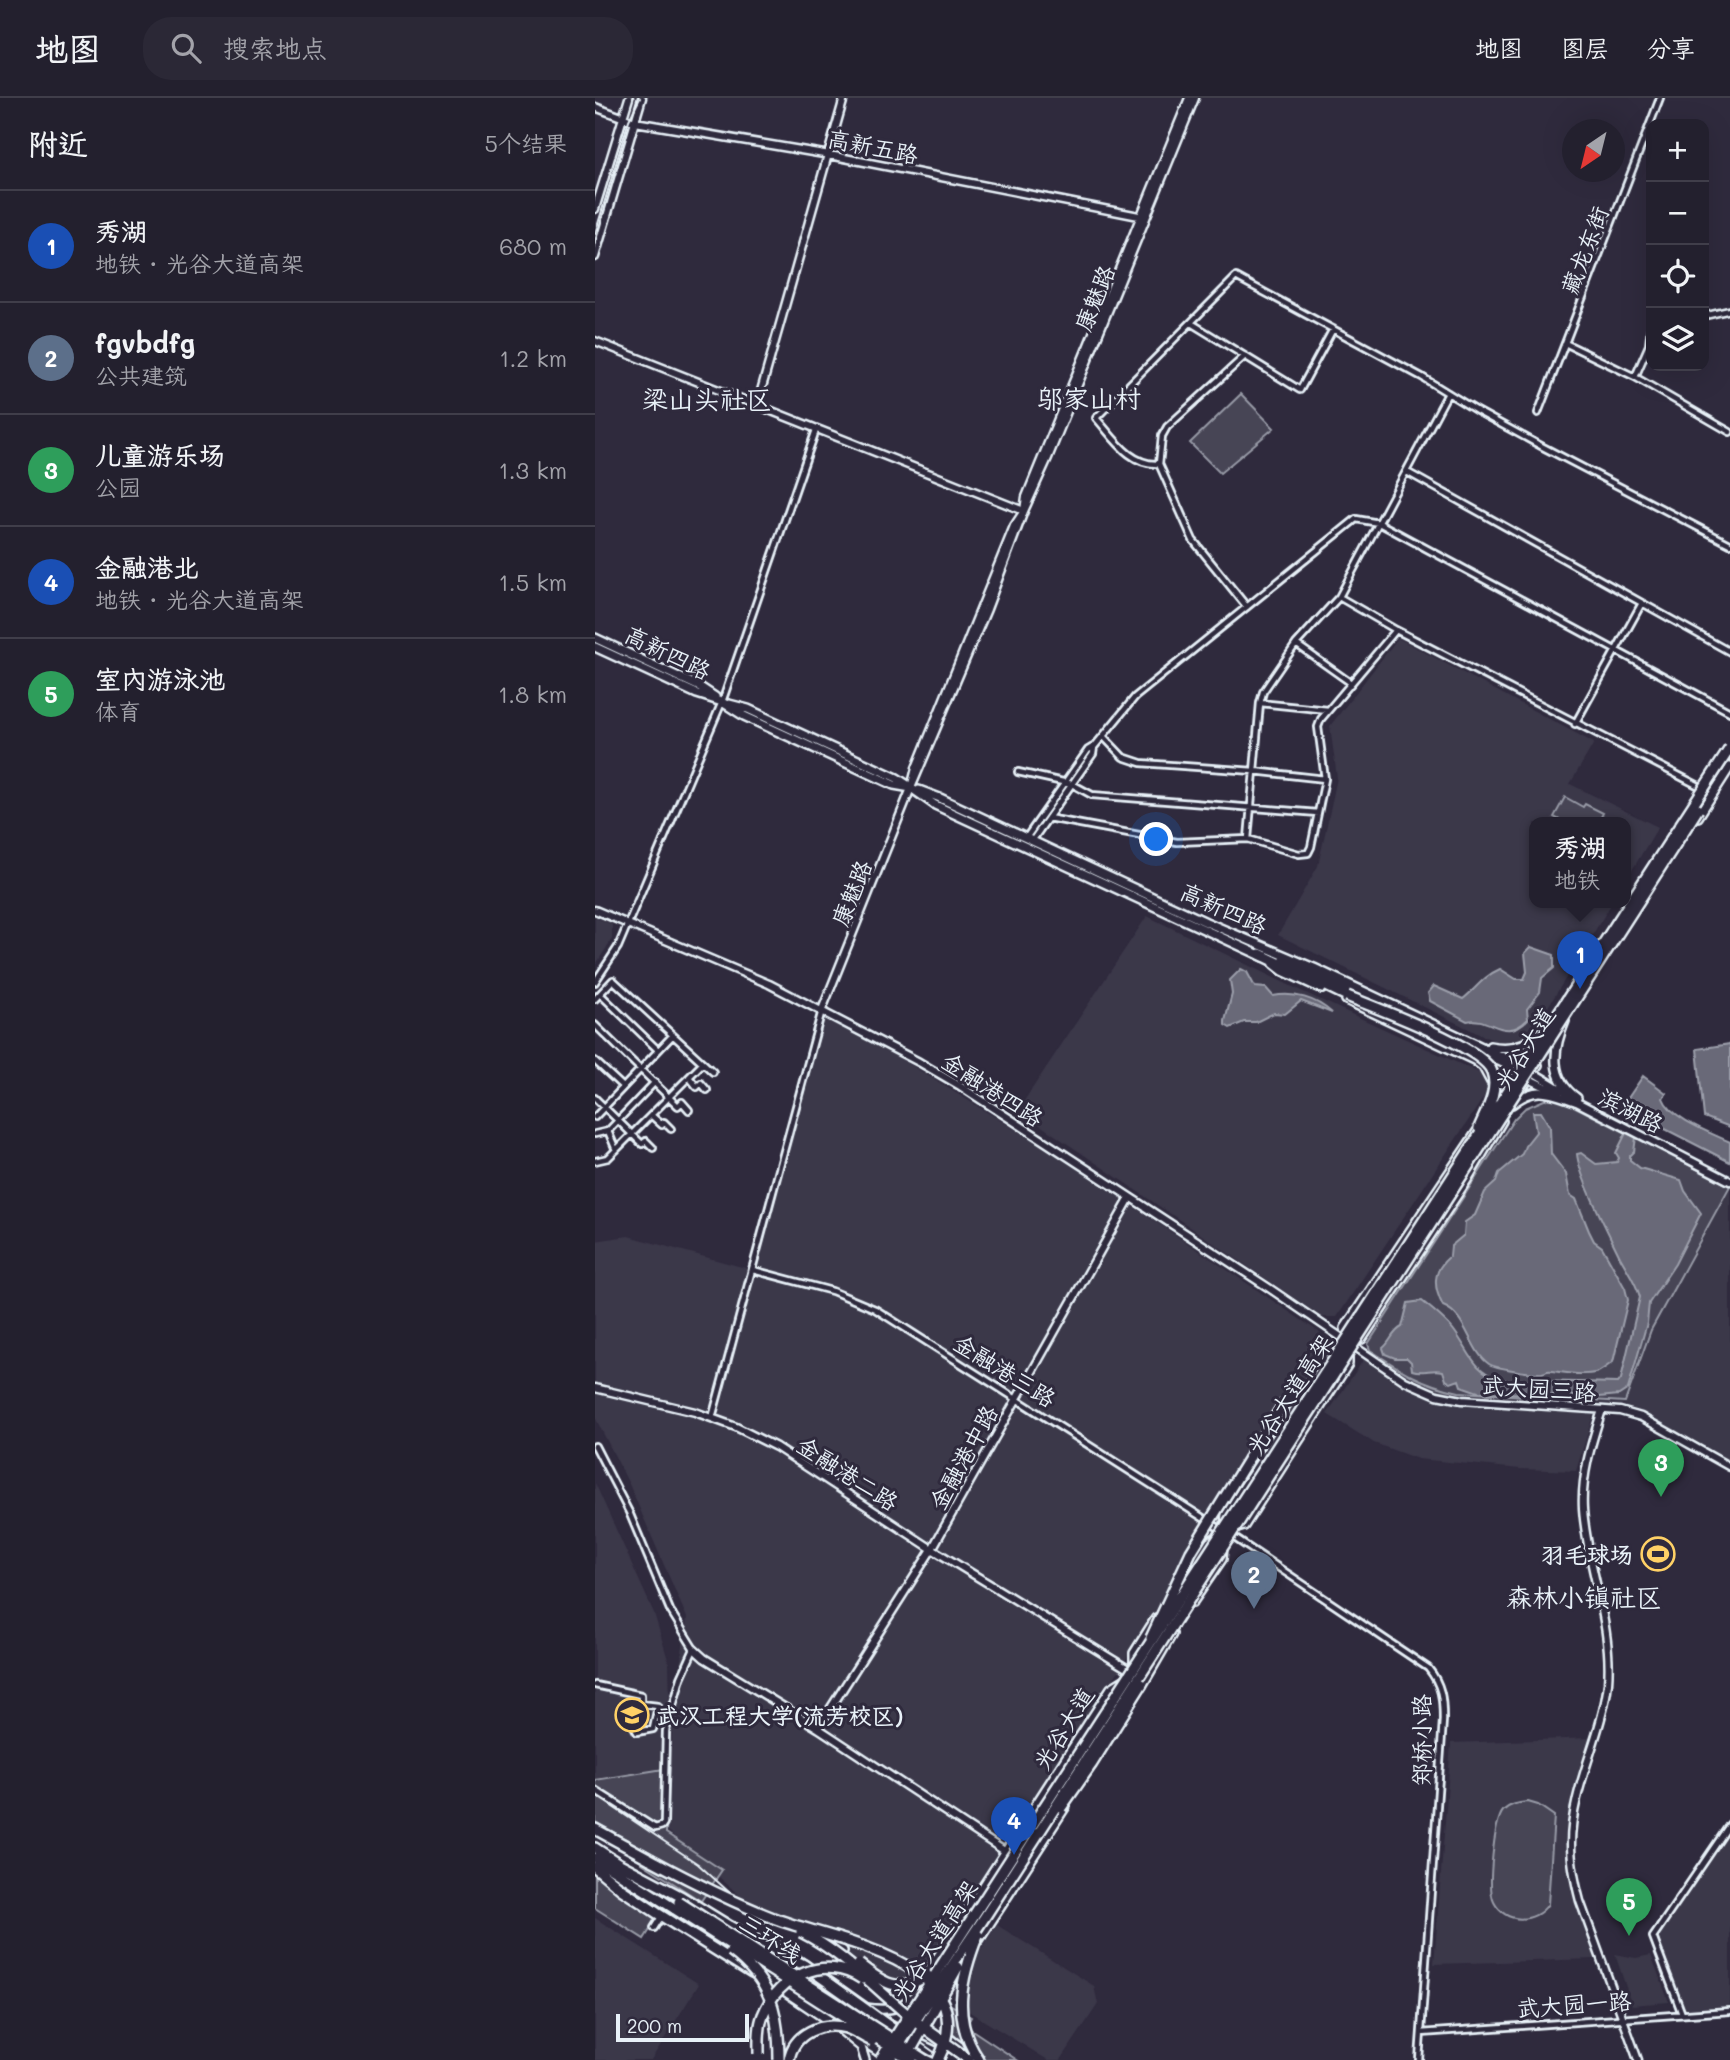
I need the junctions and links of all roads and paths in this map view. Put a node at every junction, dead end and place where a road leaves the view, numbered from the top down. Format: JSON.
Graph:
{"nodes":[{"id":1,"x":629,"y":98,"type":"edge"},
{"id":2,"x":642,"y":98,"type":"edge"},
{"id":3,"x":842,"y":98,"type":"edge"},
{"id":4,"x":1189,"y":98,"type":"edge"},
{"id":5,"x":1195,"y":98,"type":"edge"},
{"id":6,"x":1660,"y":98,"type":"edge"},
{"id":7,"x":595,"y":107,"type":"edge"},
{"id":8,"x":623,"y":117,"type":"junction"},
{"id":9,"x":635,"y":122,"type":"junction"},
{"id":10,"x":826,"y":154,"type":"junction"},
{"id":11,"x":595,"y":209,"type":"edge"},
{"id":12,"x":1143,"y":217,"type":"junction"},
{"id":13,"x":595,"y":257,"type":"edge"},
{"id":14,"x":1730,"y":310,"type":"edge"},
{"id":15,"x":1709,"y":315,"type":"edge"},
{"id":16,"x":1191,"y":323,"type":"junction"},
{"id":17,"x":1333,"y":329,"type":"junction"},
{"id":18,"x":595,"y":341,"type":"edge"},
{"id":19,"x":1567,"y":344,"type":"junction"},
{"id":20,"x":1646,"y":354,"type":"edge"},
{"id":21,"x":1245,"y":356,"type":"junction"},
{"id":22,"x":1635,"y":377,"type":"junction"},
{"id":23,"x":1448,"y":394,"type":"junction"},
{"id":24,"x":755,"y":405,"type":"junction"},
{"id":25,"x":1538,"y":413,"type":"dead end"},
{"id":26,"x":816,"y":430,"type":"junction"},
{"id":27,"x":1730,"y":432,"type":"edge"},
{"id":28,"x":1159,"y":464,"type":"junction"},
{"id":29,"x":1406,"y":472,"type":"junction"},
{"id":30,"x":1024,"y":511,"type":"junction"},
{"id":31,"x":1379,"y":523,"type":"junction"},
{"id":32,"x":1730,"y":544,"type":"edge"},
{"id":33,"x":1339,"y":597,"type":"junction"},
{"id":34,"x":1642,"y":603,"type":"junction"},
{"id":35,"x":1247,"y":607,"type":"junction"},
{"id":36,"x":1396,"y":630,"type":"junction"},
{"id":37,"x":595,"y":638,"type":"edge"},
{"id":38,"x":1296,"y":644,"type":"junction"},
{"id":39,"x":595,"y":647,"type":"edge"},
{"id":40,"x":1616,"y":652,"type":"junction"},
{"id":41,"x":1730,"y":652,"type":"edge"},
{"id":42,"x":1351,"y":683,"type":"junction"},
{"id":43,"x":722,"y":702,"type":"junction"},
{"id":44,"x":1260,"y":703,"type":"junction"},
{"id":45,"x":1329,"y":710,"type":"junction"},
{"id":46,"x":1730,"y":712,"type":"edge"},
{"id":47,"x":1575,"y":724,"type":"junction"},
{"id":48,"x":1103,"y":736,"type":"junction"},
{"id":49,"x":1730,"y":742,"type":"edge"},
{"id":50,"x":1094,"y":747,"type":"junction"},
{"id":51,"x":1730,"y":748,"type":"edge"},
{"id":52,"x":1730,"y":759,"type":"edge"},
{"id":53,"x":1730,"y":767,"type":"edge"},
{"id":54,"x":1254,"y":771,"type":"junction"},
{"id":55,"x":1019,"y":772,"type":"dead end"},
{"id":56,"x":1325,"y":779,"type":"junction"},
{"id":57,"x":1065,"y":782,"type":"junction"},
{"id":58,"x":1072,"y":785,"type":"junction"},
{"id":59,"x":1701,"y":787,"type":"junction"},
{"id":60,"x":911,"y":788,"type":"junction"},
{"id":61,"x":1251,"y":807,"type":"junction"},
{"id":62,"x":1318,"y":813,"type":"junction"},
{"id":63,"x":1048,"y":818,"type":"junction"},
{"id":64,"x":1248,"y":839,"type":"junction"},
{"id":65,"x":1028,"y":840,"type":"junction"},
{"id":66,"x":1631,"y":894,"type":"edge"},
{"id":67,"x":1631,"y":901,"type":"edge"},
{"id":68,"x":1622,"y":908,"type":"edge"},
{"id":69,"x":1627,"y":908,"type":"edge"},
{"id":70,"x":595,"y":910,"type":"edge"},
{"id":71,"x":628,"y":924,"type":"junction"},
{"id":72,"x":1260,"y":954,"type":"junction"},
{"id":73,"x":595,"y":982,"type":"edge"},
{"id":74,"x":600,"y":994,"type":"junction"},
{"id":75,"x":595,"y":999,"type":"edge"},
{"id":76,"x":822,"y":1010,"type":"junction"},
{"id":77,"x":1568,"y":1015,"type":"junction"},
{"id":78,"x":1549,"y":1021,"type":"junction"},
{"id":79,"x":595,"y":1025,"type":"edge"},
{"id":80,"x":673,"y":1035,"type":"junction"},
{"id":81,"x":1477,"y":1044,"type":"junction"},
{"id":82,"x":657,"y":1049,"type":"junction"},
{"id":83,"x":595,"y":1061,"type":"edge"},
{"id":84,"x":703,"y":1063,"type":"junction"},
{"id":85,"x":641,"y":1068,"type":"junction"},
{"id":86,"x":1518,"y":1068,"type":"junction"},
{"id":87,"x":713,"y":1072,"type":"dead end"},
{"id":88,"x":1532,"y":1076,"type":"junction"},
{"id":89,"x":689,"y":1077,"type":"junction"},
{"id":90,"x":655,"y":1082,"type":"junction"},
{"id":91,"x":623,"y":1087,"type":"junction"},
{"id":92,"x":707,"y":1090,"type":"dead end"},
{"id":93,"x":670,"y":1097,"type":"junction"},
{"id":94,"x":595,"y":1098,"type":"edge"},
{"id":95,"x":1576,"y":1100,"type":"junction"},
{"id":96,"x":1512,"y":1104,"type":"junction"},
{"id":97,"x":604,"y":1107,"type":"junction"},
{"id":98,"x":689,"y":1110,"type":"dead end"},
{"id":99,"x":651,"y":1115,"type":"junction"},
{"id":100,"x":595,"y":1117,"type":"edge"},
{"id":101,"x":618,"y":1121,"type":"junction"},
{"id":102,"x":1483,"y":1122,"type":"junction"},
{"id":103,"x":671,"y":1129,"type":"dead end"},
{"id":104,"x":608,"y":1131,"type":"junction"},
{"id":105,"x":632,"y":1134,"type":"junction"},
{"id":106,"x":595,"y":1135,"type":"edge"},
{"id":107,"x":653,"y":1148,"type":"dead end"},
{"id":108,"x":614,"y":1152,"type":"junction"},
{"id":109,"x":619,"y":1157,"type":"dead end"},
{"id":110,"x":595,"y":1161,"type":"edge"},
{"id":111,"x":1457,"y":1171,"type":"junction"},
{"id":112,"x":1730,"y":1179,"type":"edge"},
{"id":113,"x":1130,"y":1198,"type":"junction"},
{"id":114,"x":753,"y":1270,"type":"junction"},
{"id":115,"x":1348,"y":1341,"type":"junction"},
{"id":116,"x":1313,"y":1381,"type":"junction"},
{"id":117,"x":595,"y":1388,"type":"edge"},
{"id":118,"x":1016,"y":1397,"type":"junction"},
{"id":119,"x":1602,"y":1410,"type":"junction"},
{"id":120,"x":712,"y":1418,"type":"junction"},
{"id":121,"x":595,"y":1446,"type":"edge"},
{"id":122,"x":1730,"y":1466,"type":"edge"},
{"id":123,"x":1224,"y":1531,"type":"junction"},
{"id":124,"x":932,"y":1549,"type":"junction"},
{"id":125,"x":1174,"y":1629,"type":"junction"},
{"id":126,"x":694,"y":1649,"type":"junction"},
{"id":127,"x":1144,"y":1654,"type":"junction"},
{"id":128,"x":1135,"y":1673,"type":"junction"},
{"id":129,"x":595,"y":1685,"type":"edge"},
{"id":130,"x":641,"y":1704,"type":"junction"},
{"id":131,"x":657,"y":1713,"type":"junction"},
{"id":132,"x":669,"y":1714,"type":"junction"},
{"id":133,"x":818,"y":1728,"type":"junction"},
{"id":134,"x":595,"y":1790,"type":"edge"},
{"id":135,"x":1730,"y":1824,"type":"edge"},
{"id":136,"x":595,"y":1829,"type":"edge"},
{"id":137,"x":1036,"y":1836,"type":"junction"},
{"id":138,"x":595,"y":1848,"type":"edge"},
{"id":139,"x":1006,"y":1852,"type":"junction"},
{"id":140,"x":595,"y":1857,"type":"edge"},
{"id":141,"x":616,"y":1862,"type":"junction"},
{"id":142,"x":595,"y":1866,"type":"edge"},
{"id":143,"x":676,"y":1909,"type":"junction"},
{"id":144,"x":986,"y":1915,"type":"junction"},
{"id":145,"x":661,"y":1916,"type":"dead end"},
{"id":146,"x":775,"y":1918,"type":"junction"},
{"id":147,"x":797,"y":1926,"type":"junction"},
{"id":148,"x":654,"y":1928,"type":"dead end"},
{"id":149,"x":971,"y":1937,"type":"junction"},
{"id":150,"x":944,"y":1960,"type":"junction"},
{"id":151,"x":921,"y":1989,"type":"junction"},
{"id":152,"x":889,"y":1998,"type":"junction"},
{"id":153,"x":935,"y":2004,"type":"junction"},
{"id":154,"x":865,"y":2008,"type":"junction"},
{"id":155,"x":1730,"y":2011,"type":"edge"},
{"id":156,"x":1682,"y":2014,"type":"junction"},
{"id":157,"x":823,"y":2016,"type":"junction"},
{"id":158,"x":1622,"y":2018,"type":"junction"},
{"id":159,"x":895,"y":2029,"type":"junction"},
{"id":160,"x":1421,"y":2033,"type":"junction"},
{"id":161,"x":911,"y":2039,"type":"junction"},
{"id":162,"x":878,"y":2057,"type":"edge"},
{"id":163,"x":760,"y":2060,"type":"edge"},
{"id":164,"x":781,"y":2060,"type":"edge"},
{"id":165,"x":789,"y":2060,"type":"edge"},
{"id":166,"x":865,"y":2060,"type":"edge"},
{"id":167,"x":893,"y":2060,"type":"edge"},
{"id":168,"x":907,"y":2060,"type":"edge"},
{"id":169,"x":925,"y":2060,"type":"edge"},
{"id":170,"x":938,"y":2060,"type":"edge"},
{"id":171,"x":952,"y":2060,"type":"edge"},
{"id":172,"x":969,"y":2060,"type":"edge"},
{"id":173,"x":978,"y":2060,"type":"edge"},
{"id":174,"x":1419,"y":2060,"type":"edge"},
{"id":175,"x":1638,"y":2060,"type":"edge"}],
"edges":[{"from":1,"to":8,"type":"street"},
{"from":2,"to":9,"type":"street"},
{"from":3,"to":10,"type":"street"},
{"from":4,"to":12,"type":"street","name":"康魅路"},
{"from":5,"to":12,"type":"street","name":"康魅路"},
{"from":6,"to":19,"type":"street","name":"藏龙东街"},
{"from":7,"to":8,"type":"street","name":"高新五路"},
{"from":8,"to":9,"type":"street","name":"高新五路"},
{"from":8,"to":11,"type":"street"},
{"from":9,"to":10,"type":"street","name":"高新五路"},
{"from":9,"to":13,"type":"street"},
{"from":10,"to":12,"type":"street","name":"高新五路"},
{"from":10,"to":24,"type":"street"},
{"from":12,"to":30,"type":"street","name":"康魅路"},
{"from":14,"to":15,"type":"street"},
{"from":16,"to":17,"type":"street"},
{"from":16,"to":21,"type":"street"},
{"from":16,"to":28,"type":"street"},
{"from":17,"to":21,"type":"street"},
{"from":17,"to":23,"type":"street"},
{"from":18,"to":24,"type":"street"},
{"from":19,"to":22,"type":"street"},
{"from":19,"to":25,"type":"street","name":"藏龙东街"},
{"from":20,"to":22,"type":"street"},
{"from":21,"to":28,"type":"street"},
{"from":22,"to":27,"type":"street"},
{"from":23,"to":29,"type":"street"},
{"from":23,"to":32,"type":"street"},
{"from":24,"to":26,"type":"street"},
{"from":26,"to":30,"type":"street"},
{"from":26,"to":43,"type":"street"},
{"from":28,"to":35,"type":"street"},
{"from":29,"to":31,"type":"street"},
{"from":29,"to":34,"type":"street"},
{"from":30,"to":60,"type":"street","name":"康魅路"},
{"from":31,"to":33,"type":"street"},
{"from":31,"to":35,"type":"street"},
{"from":31,"to":40,"type":"street"},
{"from":33,"to":36,"type":"street"},
{"from":33,"to":38,"type":"street"},
{"from":34,"to":40,"type":"street"},
{"from":34,"to":41,"type":"street"},
{"from":35,"to":48,"type":"street"},
{"from":36,"to":42,"type":"street"},
{"from":36,"to":47,"type":"street"},
{"from":37,"to":43,"type":"main road","name":"高新四路"},
{"from":38,"to":42,"type":"street"},
{"from":38,"to":44,"type":"street"},
{"from":39,"to":43,"type":"main road","name":"高新四路"},
{"from":40,"to":46,"type":"street"},
{"from":40,"to":47,"type":"street"},
{"from":42,"to":45,"type":"street"},
{"from":43,"to":60,"type":"main road","name":"高新四路"},
{"from":43,"to":71,"type":"street"},
{"from":44,"to":45,"type":"street"},
{"from":44,"to":54,"type":"street"},
{"from":45,"to":56,"type":"street"},
{"from":47,"to":59,"type":"street"},
{"from":48,"to":50,"type":"street"},
{"from":48,"to":54,"type":"street"},
{"from":49,"to":59,"type":"main road","name":"光谷大道"},
{"from":50,"to":57,"type":"street"},
{"from":50,"to":58,"type":"street"},
{"from":51,"to":67,"type":"highway","name":"光谷大道高架","bridge":true},
{"from":52,"to":137,"type":"highway","name":"光谷大道高架","bridge":true},
{"from":53,"to":77,"type":"main road","name":"光谷大道"},
{"from":54,"to":56,"type":"street"},
{"from":54,"to":61,"type":"street"},
{"from":55,"to":57,"type":"street"},
{"from":56,"to":62,"type":"street"},
{"from":57,"to":58,"type":"street"},
{"from":57,"to":65,"type":"street"},
{"from":58,"to":61,"type":"street"},
{"from":58,"to":63,"type":"street"},
{"from":59,"to":66,"type":"main road","name":"光谷大道"},
{"from":60,"to":65,"type":"main road","name":"高新四路"},
{"from":60,"to":72,"type":"main road","name":"高新四路"},
{"from":60,"to":76,"type":"street","name":"康魅路"},
{"from":61,"to":62,"type":"street"},
{"from":61,"to":64,"type":"street"},
{"from":62,"to":64,"type":"street"},
{"from":63,"to":64,"type":"street"},
{"from":63,"to":65,"type":"street"},
{"from":65,"to":81,"type":"main road","name":"高新四路"},
{"from":68,"to":78,"type":"main road","name":"光谷大道"},
{"from":69,"to":111,"type":"highway","name":"光谷大道高架","bridge":true},
{"from":70,"to":71,"type":"street","name":"金融港四路"},
{"from":71,"to":73,"type":"street"},
{"from":71,"to":76,"type":"street","name":"金融港四路"},
{"from":72,"to":86,"type":"main road","name":"高新四路"},
{"from":72,"to":102,"type":"main road","name":"高新四路"},
{"from":72,"to":111,"type":"highway","bridge":true},
{"from":74,"to":75,"type":"street"},
{"from":74,"to":80,"type":"street"},
{"from":74,"to":82,"type":"street"},
{"from":76,"to":113,"type":"street","name":"金融港四路"},
{"from":76,"to":114,"type":"street"},
{"from":77,"to":88,"type":"main road","name":"光谷大道"},
{"from":77,"to":95,"type":"main road"},
{"from":78,"to":81,"type":"main road"},
{"from":78,"to":86,"type":"main road","name":"光谷大道"},
{"from":79,"to":85,"type":"street"},
{"from":80,"to":82,"type":"street"},
{"from":80,"to":84,"type":"street"},
{"from":81,"to":86,"type":"main road","name":"高新四路"},
{"from":82,"to":85,"type":"street"},
{"from":83,"to":91,"type":"street"},
{"from":84,"to":87,"type":"street"},
{"from":84,"to":89,"type":"street"},
{"from":85,"to":90,"type":"street"},
{"from":85,"to":91,"type":"street"},
{"from":86,"to":88,"type":"street","name":"滨湖路"},
{"from":86,"to":102,"type":"main road","name":"光谷大道"},
{"from":88,"to":95,"type":"street","name":"滨湖路"},
{"from":88,"to":96,"type":"main road","name":"光谷大道"},
{"from":89,"to":92,"type":"street"},
{"from":89,"to":93,"type":"street"},
{"from":90,"to":93,"type":"street"},
{"from":90,"to":101,"type":"street"},
{"from":91,"to":97,"type":"street"},
{"from":93,"to":98,"type":"street"},
{"from":93,"to":99,"type":"street"},
{"from":94,"to":97,"type":"street"},
{"from":95,"to":96,"type":"main road"},
{"from":95,"to":112,"type":"street","name":"滨湖路"},
{"from":96,"to":115,"type":"main road","name":"光谷大道"},
{"from":97,"to":100,"type":"street"},
{"from":97,"to":101,"type":"street"},
{"from":99,"to":103,"type":"street"},
{"from":99,"to":105,"type":"street"},
{"from":101,"to":104,"type":"street"},
{"from":101,"to":105,"type":"street"},
{"from":102,"to":115,"type":"main road","name":"光谷大道"},
{"from":104,"to":106,"type":"street"},
{"from":104,"to":108,"type":"street"},
{"from":105,"to":107,"type":"street"},
{"from":105,"to":108,"type":"street"},
{"from":108,"to":109,"type":"street"},
{"from":108,"to":110,"type":"street"},
{"from":111,"to":127,"type":"highway","name":"光谷大道高架","bridge":true},
{"from":113,"to":115,"type":"street","name":"金融港四路"},
{"from":113,"to":118,"type":"street","name":"金融港中路"},
{"from":114,"to":118,"type":"street","name":"金融港三路"},
{"from":114,"to":120,"type":"street"},
{"from":115,"to":116,"type":"main road","name":"光谷大道"},
{"from":115,"to":119,"type":"street","name":"武大园三路"},
{"from":115,"to":123,"type":"main road","name":"光谷大道"},
{"from":116,"to":123,"type":"main road","name":"光谷大道"},
{"from":116,"to":127,"type":"highway","bridge":true},
{"from":117,"to":120,"type":"street","name":"金融港二路"},
{"from":118,"to":123,"type":"street","name":"金融港三路"},
{"from":118,"to":124,"type":"street","name":"金融港中路"},
{"from":119,"to":122,"type":"street","name":"武大园三路"},
{"from":119,"to":158,"type":"street"},
{"from":120,"to":124,"type":"street","name":"金融港二路"},
{"from":121,"to":126,"type":"street"},
{"from":123,"to":125,"type":"main road","name":"光谷大道"},
{"from":123,"to":128,"type":"main road","name":"光谷大道"},
{"from":123,"to":160,"type":"street","name":"郑桥小路"},
{"from":124,"to":128,"type":"street","name":"金融港二路"},
{"from":124,"to":133,"type":"street","name":"金融港中路"},
{"from":125,"to":128,"type":"main road","name":"光谷大道"},
{"from":125,"to":137,"type":"highway","bridge":true},
{"from":126,"to":132,"type":"street"},
{"from":126,"to":133,"type":"street"},
{"from":127,"to":150,"type":"highway","name":"光谷大道高架","bridge":true},
{"from":128,"to":139,"type":"main road","name":"光谷大道"},
{"from":128,"to":153,"type":"main road","name":"光谷大道"},
{"from":129,"to":130,"type":"street"},
{"from":130,"to":131,"type":"street"},
{"from":130,"to":131,"type":"street"},
{"from":131,"to":132,"type":"street"},
{"from":132,"to":134,"type":"street"},
{"from":133,"to":139,"type":"street"},
{"from":135,"to":156,"type":"street"},
{"from":136,"to":146,"type":"highway","bridge":true},
{"from":137,"to":144,"type":"highway","name":"光谷大道高架","bridge":true},
{"from":138,"to":141,"type":"highway","name":"三环线"},
{"from":139,"to":151,"type":"main road","name":"光谷大道"},
{"from":140,"to":143,"type":"highway","name":"三环线"},
{"from":141,"to":143,"type":"highway","name":"三环线"},
{"from":141,"to":154,"type":"highway"},
{"from":142,"to":143,"type":"highway"},
{"from":142,"to":157,"type":"highway"},
{"from":143,"to":164,"type":"highway","bridge":true},
{"from":143,"to":168,"type":"highway","name":"三环线","bridge":true},
{"from":143,"to":169,"type":"highway","name":"三环线","bridge":true},
{"from":144,"to":149,"type":"highway","name":"光谷大道高架","bridge":true},
{"from":144,"to":173,"type":"highway","bridge":true},
{"from":145,"to":148,"type":"street"},
{"from":146,"to":147,"type":"highway","bridge":true},
{"from":146,"to":152,"type":"highway","bridge":true},
{"from":147,"to":150,"type":"highway","bridge":true},
{"from":147,"to":170,"type":"highway","bridge":true},
{"from":149,"to":167,"type":"highway","name":"光谷大道高架","bridge":true},
{"from":149,"to":168,"type":"highway","bridge":true},
{"from":150,"to":162,"type":"highway","name":"光谷大道高架","bridge":true},
{"from":151,"to":154,"type":"main road"},
{"from":151,"to":159,"type":"main road","name":"光谷大道"},
{"from":152,"to":163,"type":"highway","bridge":true},
{"from":152,"to":172,"type":"highway","bridge":true},
{"from":153,"to":161,"type":"main road","name":"光谷大道"},
{"from":153,"to":173,"type":"highway"},
{"from":154,"to":159,"type":"highway"},
{"from":155,"to":156,"type":"street","name":"武大园一路"},
{"from":156,"to":158,"type":"street","name":"武大园一路"},
{"from":157,"to":162,"type":"highway"},
{"from":157,"to":166,"type":"main road"},
{"from":158,"to":160,"type":"street","name":"武大园一路"},
{"from":158,"to":175,"type":"street"},
{"from":159,"to":161,"type":"highway"},
{"from":159,"to":162,"type":"main road","name":"光谷大道"},
{"from":160,"to":174,"type":"street","name":"郑桥小路"},
{"from":161,"to":167,"type":"main road","name":"光谷大道"},
{"from":161,"to":171,"type":"highway"},
{"from":162,"to":167,"type":"highway"},
{"from":165,"to":168,"type":"highway","bridge":true}]}
